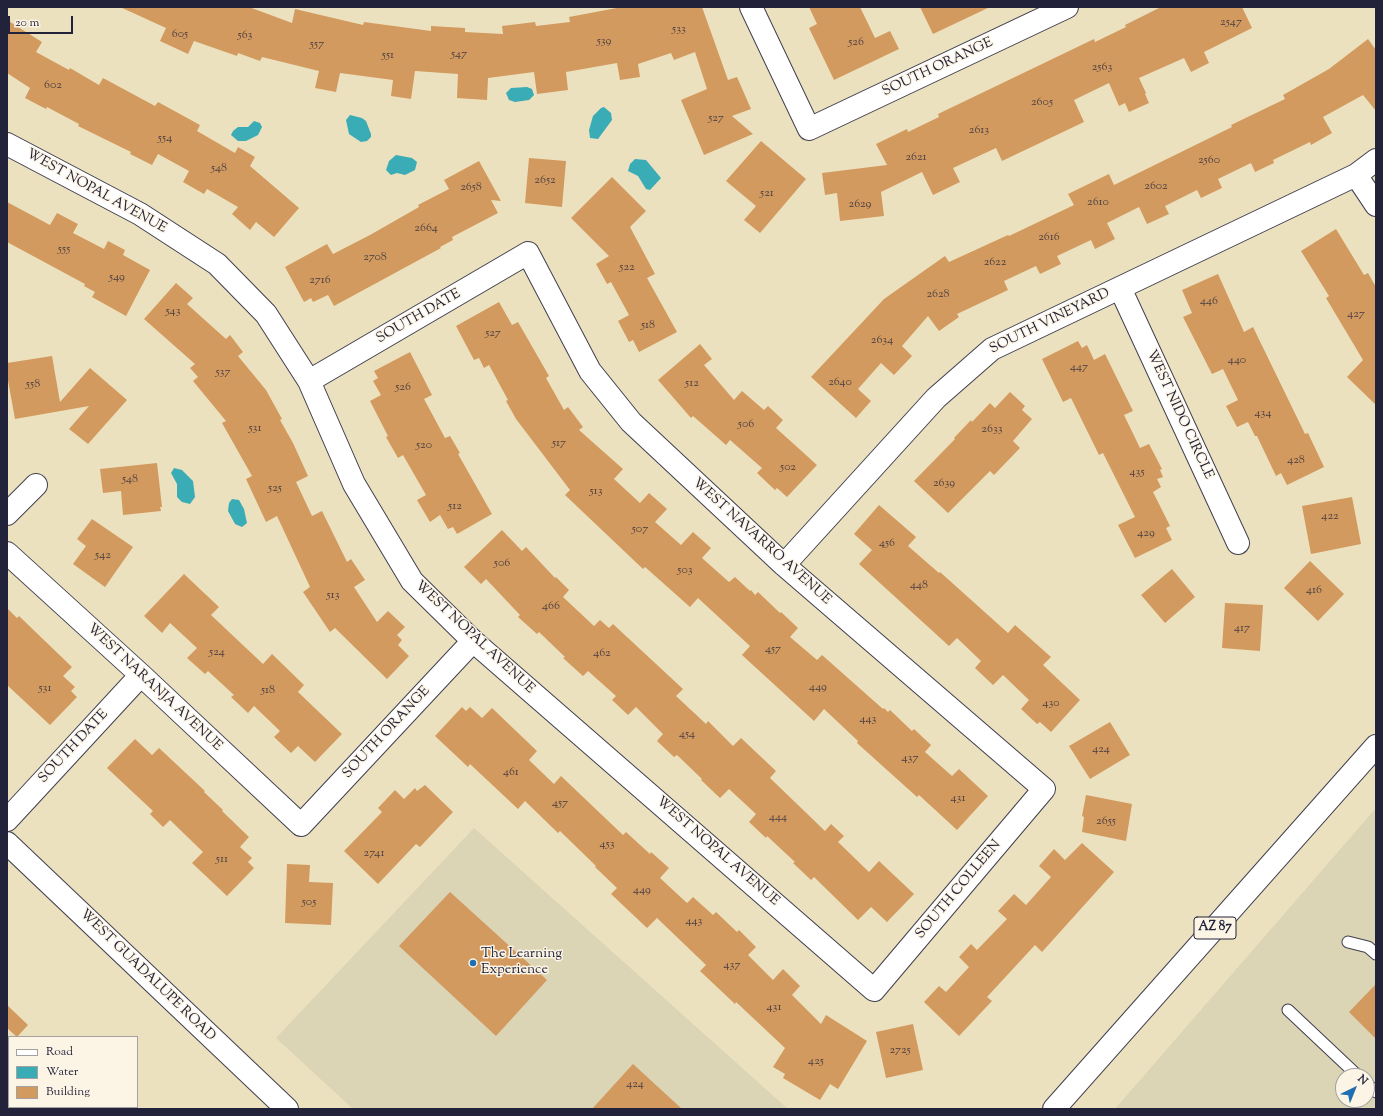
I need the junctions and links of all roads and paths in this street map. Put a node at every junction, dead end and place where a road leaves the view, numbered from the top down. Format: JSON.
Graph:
{"nodes":[{"id":1,"x":751,"y":7,"type":"edge"},
{"id":2,"x":1067,"y":7,"type":"edge"},
{"id":3,"x":1045,"y":12,"type":"edge"},
{"id":4,"x":7,"y":144,"type":"edge"},
{"id":5,"x":1376,"y":160,"type":"edge"},
{"id":6,"x":1356,"y":175,"type":"junction"},
{"id":7,"x":1376,"y":204,"type":"edge"},
{"id":8,"x":528,"y":253,"type":"joint"},
{"id":9,"x":1120,"y":288,"type":"junction"},
{"id":10,"x":310,"y":381,"type":"junction"},
{"id":11,"x":36,"y":485,"type":"dead end"},
{"id":12,"x":7,"y":514,"type":"edge"},
{"id":13,"x":1238,"y":543,"type":"dead end"},
{"id":14,"x":7,"y":553,"type":"edge"},
{"id":15,"x":784,"y":565,"type":"junction"},
{"id":16,"x":473,"y":641,"type":"junction"},
{"id":17,"x":141,"y":675,"type":"junction"},
{"id":18,"x":1376,"y":746,"type":"edge"},
{"id":19,"x":1044,"y":789,"type":"joint"},
{"id":20,"x":7,"y":820,"type":"edge"},
{"id":21,"x":301,"y":825,"type":"joint"},
{"id":22,"x":7,"y":843,"type":"edge"},
{"id":23,"x":1348,"y":942,"type":"dead end"},
{"id":24,"x":1376,"y":954,"type":"edge"},
{"id":25,"x":874,"y":990,"type":"joint"},
{"id":26,"x":1288,"y":1010,"type":"dead end"},
{"id":27,"x":1350,"y":1068,"type":"edge"},
{"id":28,"x":287,"y":1109,"type":"edge"},
{"id":29,"x":1054,"y":1109,"type":"edge"}],
"edges":[{"from":1,"to":3,"type":"street","name":"SOUTH ORANGE"},
{"from":2,"to":3,"type":"street","name":"SOUTH ORANGE"},
{"from":4,"to":10,"type":"street","name":"WEST NOPAL AVENUE"},
{"from":5,"to":6,"type":"street","name":"SOUTH VINEYARD"},
{"from":6,"to":7,"type":"street"},
{"from":6,"to":9,"type":"street","name":"SOUTH VINEYARD"},
{"from":8,"to":10,"type":"street","name":"SOUTH DATE"},
{"from":8,"to":15,"type":"street","name":"WEST NAVARRO AVENUE"},
{"from":9,"to":13,"type":"street","name":"WEST NIDO CIRCLE"},
{"from":9,"to":15,"type":"street","name":"SOUTH VINEYARD"},
{"from":10,"to":16,"type":"street","name":"WEST NOPAL AVENUE"},
{"from":11,"to":12,"type":"street"},
{"from":14,"to":17,"type":"street","name":"WEST NARANJA AVENUE"},
{"from":15,"to":19,"type":"street","name":"WEST NAVARRO AVENUE"},
{"from":16,"to":21,"type":"street","name":"SOUTH ORANGE"},
{"from":16,"to":25,"type":"street","name":"WEST NOPAL AVENUE"},
{"from":17,"to":20,"type":"street","name":"SOUTH DATE"},
{"from":17,"to":21,"type":"street","name":"WEST NARANJA AVENUE"},
{"from":18,"to":29,"type":"street","number":"AZ 87"},
{"from":19,"to":25,"type":"street","name":"SOUTH COLLEEN"},
{"from":22,"to":28,"type":"street","name":"WEST GUADALUPE ROAD"},
{"from":23,"to":24,"type":"lane"},
{"from":26,"to":27,"type":"lane"}]}
